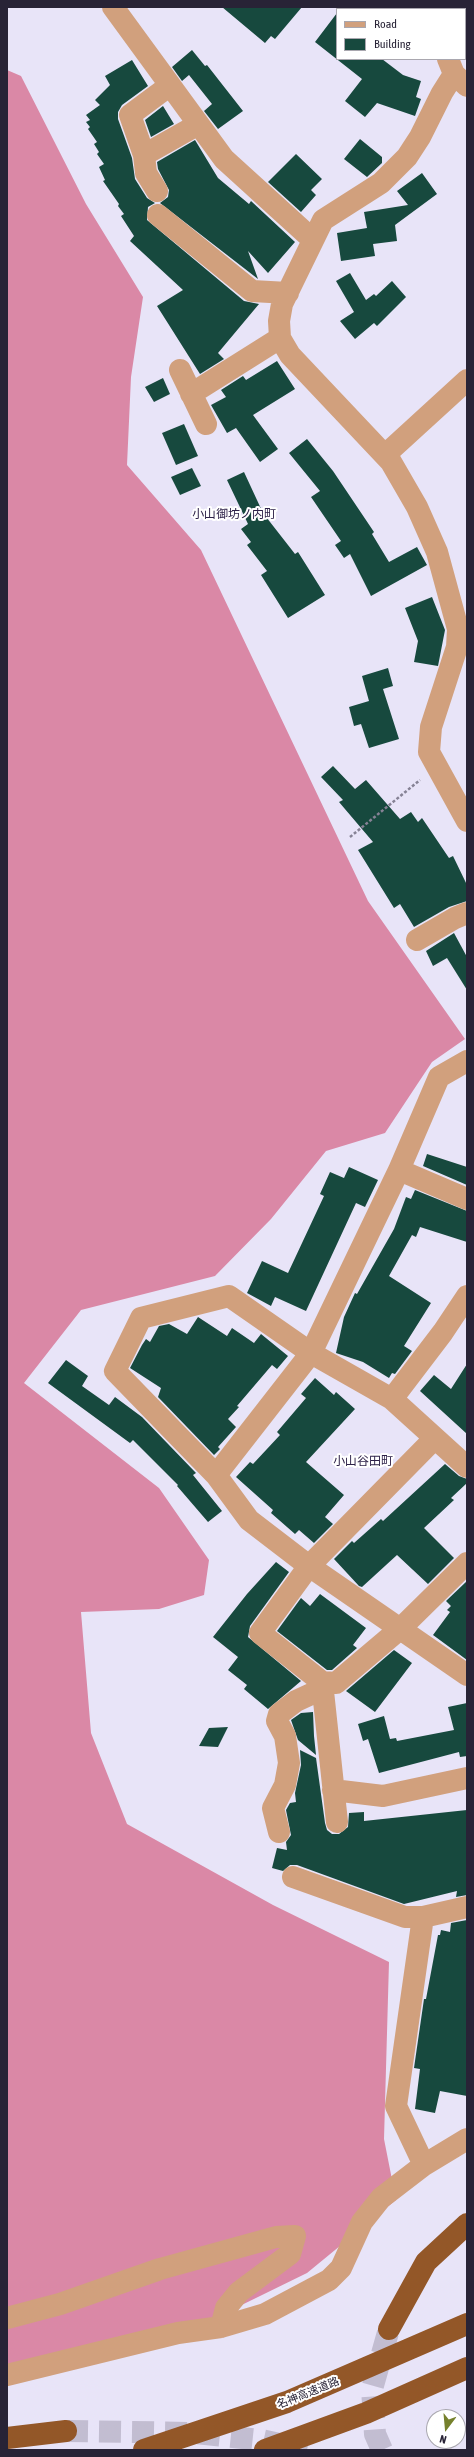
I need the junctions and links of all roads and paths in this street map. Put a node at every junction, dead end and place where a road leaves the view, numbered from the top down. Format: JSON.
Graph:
{"nodes":[{"id":1,"x":113,"y":7,"type":"edge"},
{"id":2,"x":456,"y":73,"type":"edge"},
{"id":3,"x":169,"y":86,"type":"junction"},
{"id":4,"x":197,"y":125,"type":"junction"},
{"id":5,"x":144,"y":155,"type":"junction"},
{"id":6,"x":157,"y":191,"type":"dead end"},
{"id":7,"x":158,"y":215,"type":"dead end"},
{"id":8,"x":312,"y":239,"type":"junction"},
{"id":9,"x":288,"y":292,"type":"junction"},
{"id":10,"x":280,"y":338,"type":"junction"},
{"id":11,"x":180,"y":370,"type":"dead end"},
{"id":12,"x":467,"y":380,"type":"edge"},
{"id":13,"x":192,"y":394,"type":"junction"},
{"id":14,"x":206,"y":424,"type":"dead end"},
{"id":15,"x":385,"y":455,"type":"junction"},
{"id":16,"x":462,"y":654,"type":"edge"},
{"id":17,"x":437,"y":765,"type":"junction"},
{"id":18,"x":467,"y":821,"type":"edge"},
{"id":19,"x":350,"y":837,"type":"dead end"},
{"id":20,"x":467,"y":913,"type":"edge"},
{"id":21,"x":417,"y":940,"type":"dead end"},
{"id":22,"x":467,"y":1061,"type":"edge"},
{"id":23,"x":399,"y":1170,"type":"junction"},
{"id":24,"x":467,"y":1199,"type":"edge"},
{"id":25,"x":467,"y":1296,"type":"edge"},
{"id":26,"x":311,"y":1353,"type":"junction"},
{"id":27,"x":392,"y":1399,"type":"junction"},
{"id":28,"x":435,"y":1438,"type":"junction"},
{"id":29,"x":467,"y":1467,"type":"edge"},
{"id":30,"x":216,"y":1475,"type":"junction"},
{"id":31,"x":467,"y":1563,"type":"edge"},
{"id":32,"x":310,"y":1566,"type":"junction"},
{"id":33,"x":401,"y":1628,"type":"junction"},
{"id":34,"x":467,"y":1675,"type":"edge"},
{"id":35,"x":322,"y":1685,"type":"junction"},
{"id":36,"x":467,"y":1778,"type":"edge"},
{"id":37,"x":333,"y":1790,"type":"junction"},
{"id":38,"x":337,"y":1822,"type":"dead end"},
{"id":39,"x":279,"y":1832,"type":"dead end"},
{"id":40,"x":293,"y":1877,"type":"dead end"},
{"id":41,"x":467,"y":1907,"type":"edge"},
{"id":42,"x":423,"y":1917,"type":"junction"},
{"id":43,"x":467,"y":2139,"type":"edge"},
{"id":44,"x":424,"y":2165,"type":"junction"},
{"id":45,"x":467,"y":2224,"type":"edge"},
{"id":46,"x":7,"y":2318,"type":"edge"},
{"id":47,"x":467,"y":2324,"type":"edge"},
{"id":48,"x":220,"y":2327,"type":"junction"},
{"id":49,"x":389,"y":2329,"type":"tunnel mouth"},
{"id":50,"x":467,"y":2368,"type":"edge"},
{"id":51,"x":7,"y":2375,"type":"edge"},
{"id":52,"x":66,"y":2430,"type":"tunnel mouth"},
{"id":53,"x":7,"y":2438,"type":"edge"},
{"id":54,"x":144,"y":2450,"type":"edge"},
{"id":55,"x":264,"y":2450,"type":"edge"}],
"edges":[{"from":1,"to":3,"type":"street"},
{"from":2,"to":8,"type":"street"},
{"from":3,"to":4,"type":"street"},
{"from":3,"to":5,"type":"street"},
{"from":4,"to":5,"type":"street"},
{"from":4,"to":8,"type":"street"},
{"from":5,"to":6,"type":"street"},
{"from":7,"to":9,"type":"street"},
{"from":8,"to":9,"type":"street"},
{"from":9,"to":10,"type":"street"},
{"from":10,"to":13,"type":"street"},
{"from":10,"to":15,"type":"street"},
{"from":11,"to":13,"type":"street"},
{"from":12,"to":15,"type":"street"},
{"from":13,"to":14,"type":"street"},
{"from":15,"to":16,"type":"street"},
{"from":16,"to":17,"type":"street"},
{"from":17,"to":18,"type":"street"},
{"from":17,"to":19,"type":"path"},
{"from":20,"to":21,"type":"street"},
{"from":22,"to":23,"type":"street"},
{"from":23,"to":24,"type":"street"},
{"from":23,"to":26,"type":"street"},
{"from":25,"to":27,"type":"street"},
{"from":26,"to":27,"type":"street"},
{"from":26,"to":30,"type":"street"},
{"from":26,"to":30,"type":"street"},
{"from":27,"to":28,"type":"street"},
{"from":28,"to":29,"type":"street"},
{"from":28,"to":32,"type":"street"},
{"from":30,"to":32,"type":"street"},
{"from":31,"to":33,"type":"street"},
{"from":32,"to":33,"type":"street"},
{"from":32,"to":35,"type":"street"},
{"from":33,"to":34,"type":"street"},
{"from":33,"to":35,"type":"street"},
{"from":35,"to":37,"type":"street"},
{"from":35,"to":39,"type":"street"},
{"from":36,"to":37,"type":"street"},
{"from":37,"to":38,"type":"street"},
{"from":40,"to":42,"type":"street"},
{"from":41,"to":42,"type":"street"},
{"from":42,"to":44,"type":"street"},
{"from":43,"to":44,"type":"street"},
{"from":44,"to":48,"type":"street"},
{"from":45,"to":49,"type":"highway"},
{"from":46,"to":48,"type":"street"},
{"from":47,"to":54,"type":"highway","name":"名神高速道路"},
{"from":48,"to":51,"type":"street"},
{"from":50,"to":55,"type":"highway"},
{"from":52,"to":53,"type":"highway"}]}
